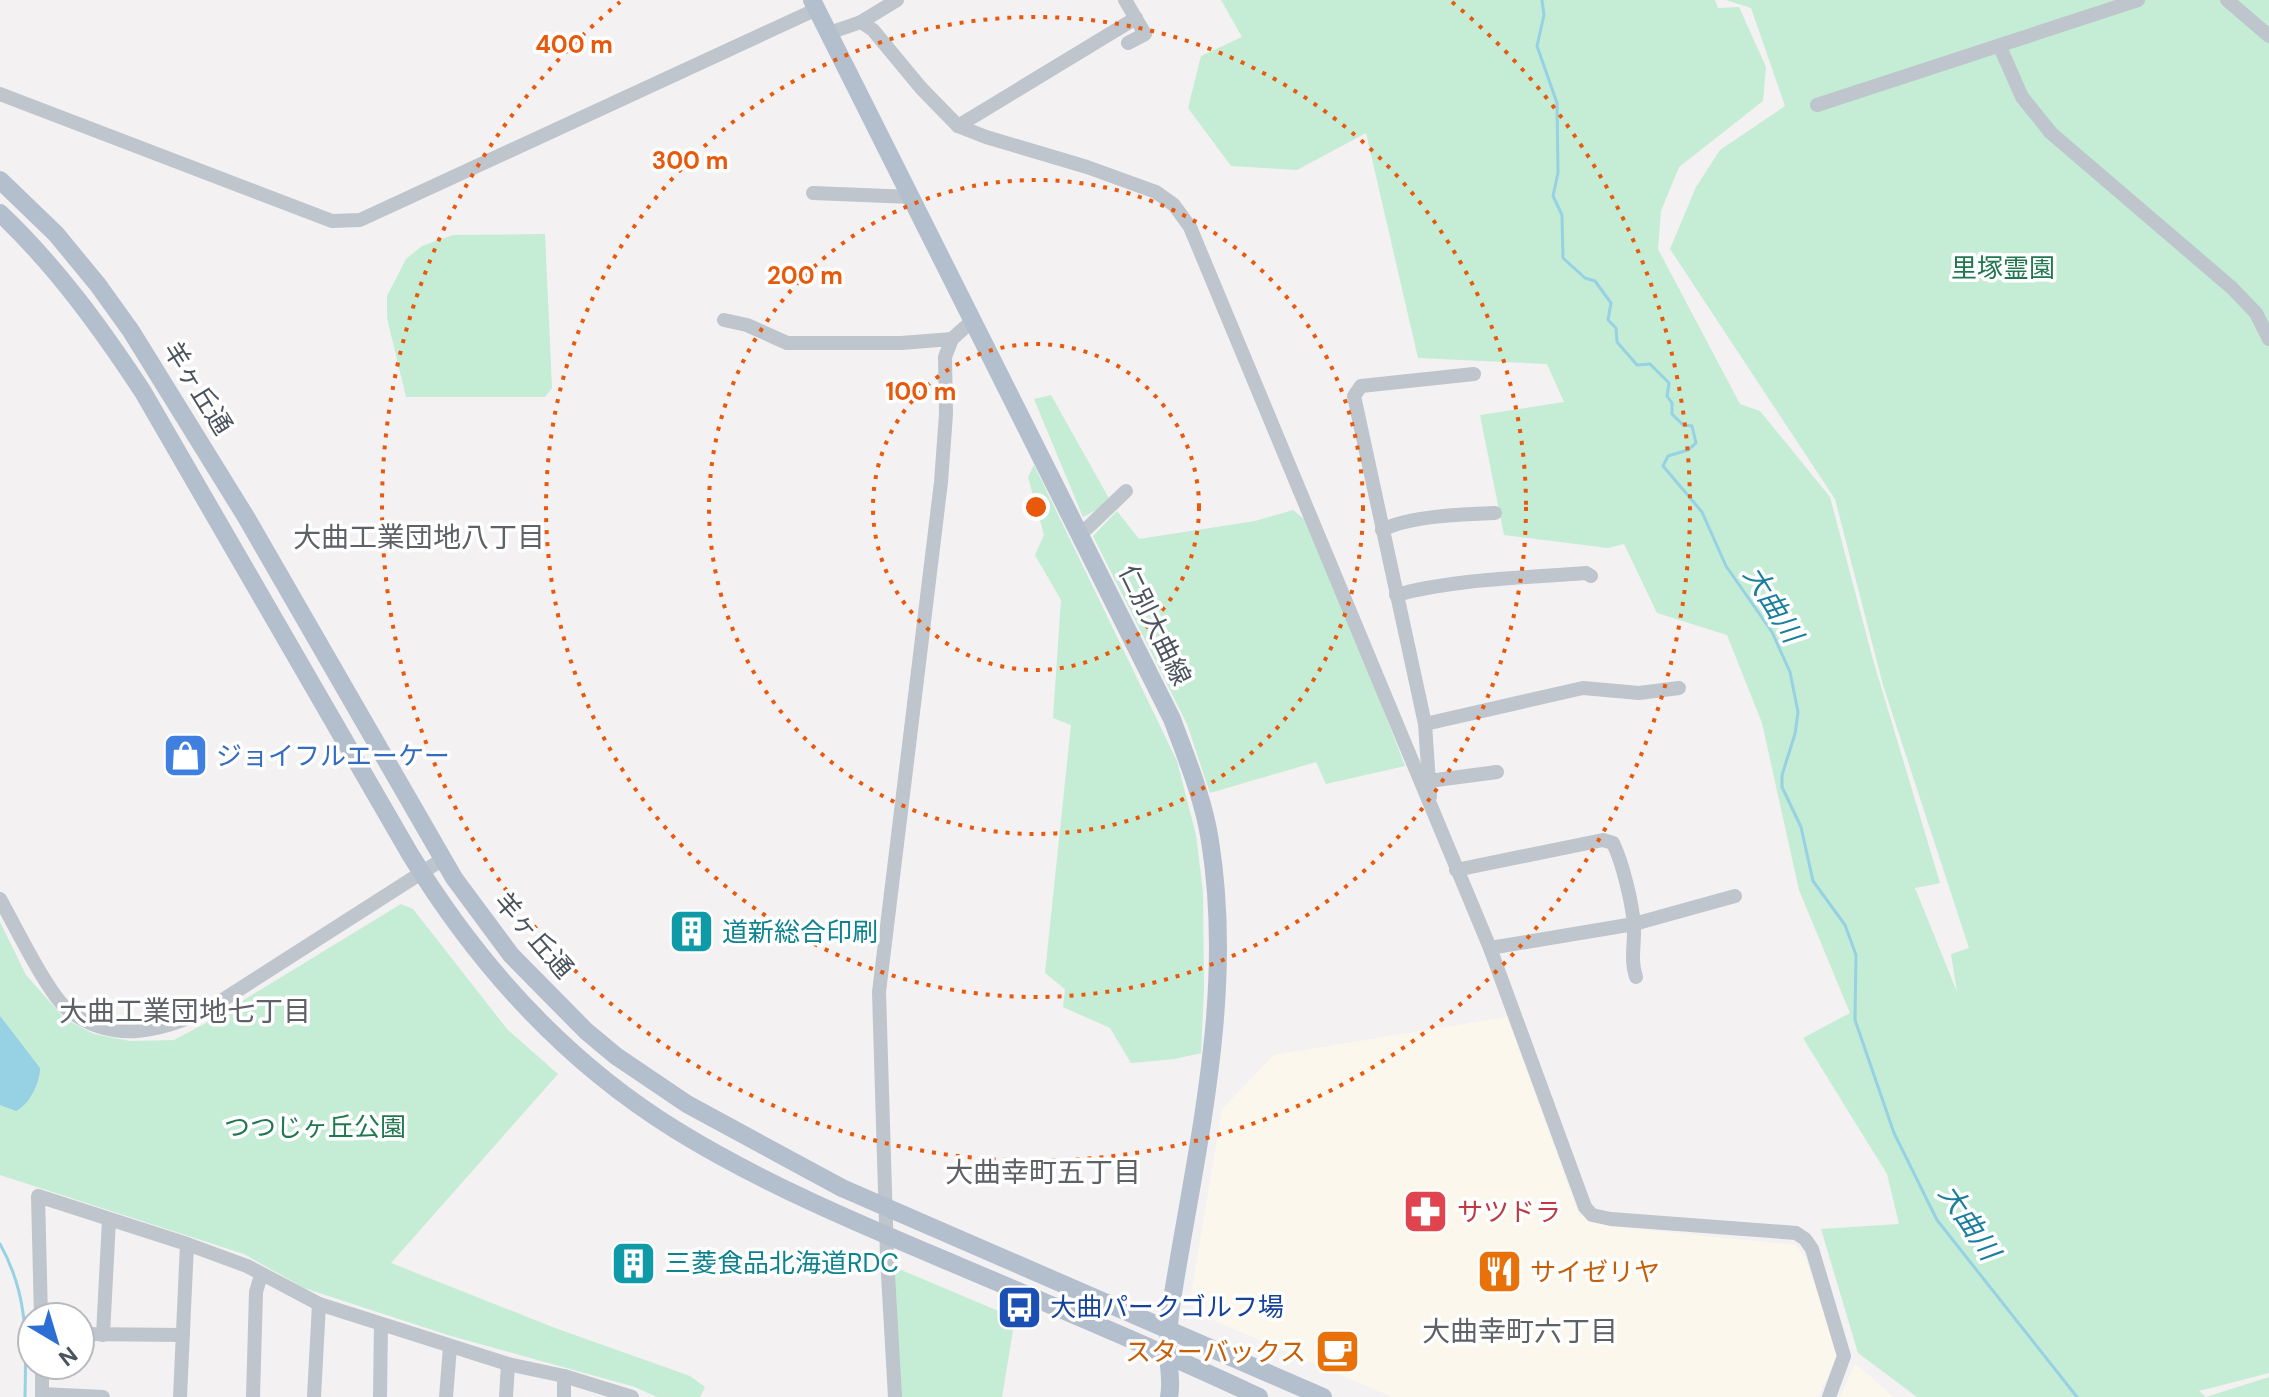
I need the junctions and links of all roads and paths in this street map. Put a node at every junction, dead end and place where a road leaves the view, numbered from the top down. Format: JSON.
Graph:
{"nodes":[{"id":1,"x":897,"y":0,"type":"edge"},
{"id":2,"x":1125,"y":0,"type":"edge"},
{"id":3,"x":2138,"y":0,"type":"edge"},
{"id":4,"x":2227,"y":0,"type":"edge"},
{"id":5,"x":814,"y":4,"type":"edge"},
{"id":6,"x":1136,"y":18,"type":"junction"},
{"id":7,"x":861,"y":22,"type":"junction"},
{"id":8,"x":829,"y":33,"type":"junction"},
{"id":9,"x":2269,"y":36,"type":"edge"},
{"id":10,"x":1128,"y":43,"type":"dead end"},
{"id":11,"x":2000,"y":47,"type":"junction"},
{"id":12,"x":0,"y":94,"type":"edge"},
{"id":13,"x":1817,"y":105,"type":"dead end"},
{"id":14,"x":958,"y":126,"type":"junction"},
{"id":15,"x":0,"y":180,"type":"edge"},
{"id":16,"x":813,"y":193,"type":"dead end"},
{"id":17,"x":912,"y":197,"type":"junction"},
{"id":18,"x":0,"y":213,"type":"edge"},
{"id":19,"x":724,"y":320,"type":"dead end"},
{"id":20,"x":973,"y":320,"type":"junction"},
{"id":21,"x":952,"y":339,"type":"junction"},
{"id":22,"x":2269,"y":339,"type":"edge"},
{"id":23,"x":1474,"y":374,"type":"dead end"},
{"id":24,"x":1126,"y":491,"type":"dead end"},
{"id":25,"x":1495,"y":513,"type":"dead end"},
{"id":26,"x":1382,"y":530,"type":"junction"},
{"id":27,"x":1081,"y":534,"type":"junction"},
{"id":28,"x":1591,"y":576,"type":"dead end"},
{"id":29,"x":1396,"y":595,"type":"junction"},
{"id":30,"x":1679,"y":688,"type":"dead end"},
{"id":31,"x":1425,"y":724,"type":"junction"},
{"id":32,"x":1497,"y":772,"type":"dead end"},
{"id":33,"x":1429,"y":781,"type":"junction"},
{"id":34,"x":1431,"y":810,"type":"junction"},
{"id":35,"x":443,"y":859,"type":"junction"},
{"id":36,"x":1456,"y":870,"type":"junction"},
{"id":37,"x":422,"y":873,"type":"junction"},
{"id":38,"x":1735,"y":896,"type":"dead end"},
{"id":39,"x":0,"y":899,"type":"edge"},
{"id":40,"x":1634,"y":924,"type":"junction"},
{"id":41,"x":1490,"y":948,"type":"junction"},
{"id":42,"x":1636,"y":977,"type":"dead end"},
{"id":43,"x":887,"y":1207,"type":"junction"},
{"id":44,"x":109,"y":1220,"type":"junction"},
{"id":45,"x":887,"y":1236,"type":"junction"},
{"id":46,"x":187,"y":1244,"type":"junction"},
{"id":47,"x":261,"y":1275,"type":"junction"},
{"id":48,"x":41,"y":1301,"type":"edge"},
{"id":49,"x":319,"y":1304,"type":"junction"},
{"id":50,"x":381,"y":1324,"type":"junction"},
{"id":51,"x":1170,"y":1329,"type":"junction"},
{"id":52,"x":96,"y":1335,"type":"edge"},
{"id":53,"x":103,"y":1335,"type":"junction"},
{"id":54,"x":183,"y":1335,"type":"junction"},
{"id":55,"x":450,"y":1347,"type":"junction"},
{"id":56,"x":1168,"y":1354,"type":"junction"},
{"id":57,"x":508,"y":1364,"type":"junction"},
{"id":58,"x":564,"y":1376,"type":"junction"},
{"id":59,"x":42,"y":1396,"type":"edge"},
{"id":60,"x":103,"y":1397,"type":"edge"},
{"id":61,"x":180,"y":1397,"type":"edge"},
{"id":62,"x":253,"y":1397,"type":"edge"},
{"id":63,"x":314,"y":1397,"type":"edge"},
{"id":64,"x":380,"y":1397,"type":"edge"},
{"id":65,"x":446,"y":1397,"type":"edge"},
{"id":66,"x":506,"y":1397,"type":"edge"},
{"id":67,"x":564,"y":1397,"type":"edge"},
{"id":68,"x":632,"y":1397,"type":"edge"},
{"id":69,"x":895,"y":1397,"type":"edge"},
{"id":70,"x":1157,"y":1397,"type":"edge"},
{"id":71,"x":1169,"y":1397,"type":"edge"},
{"id":72,"x":1259,"y":1397,"type":"edge"},
{"id":73,"x":1323,"y":1397,"type":"edge"},
{"id":74,"x":1829,"y":1397,"type":"edge"}],
"edges":[{"from":1,"to":7,"type":"street"},
{"from":2,"to":6,"type":"street"},
{"from":3,"to":11,"type":"street"},
{"from":4,"to":9,"type":"street"},
{"from":5,"to":8,"type":"main road","name":"仁別大曲線"},
{"from":5,"to":12,"type":"street"},
{"from":6,"to":10,"type":"street"},
{"from":6,"to":14,"type":"street"},
{"from":7,"to":8,"type":"street"},
{"from":7,"to":14,"type":"street"},
{"from":8,"to":17,"type":"main road","name":"仁別大曲線"},
{"from":11,"to":13,"type":"street"},
{"from":11,"to":22,"type":"street"},
{"from":14,"to":34,"type":"street"},
{"from":15,"to":35,"type":"main road","name":"羊ヶ丘通"},
{"from":16,"to":17,"type":"street"},
{"from":17,"to":20,"type":"main road","name":"仁別大曲線"},
{"from":18,"to":37,"type":"main road","name":"羊ヶ丘通"},
{"from":19,"to":21,"type":"street"},
{"from":20,"to":21,"type":"street"},
{"from":20,"to":27,"type":"main road","name":"仁別大曲線"},
{"from":21,"to":43,"type":"street"},
{"from":23,"to":26,"type":"street"},
{"from":24,"to":27,"type":"street"},
{"from":25,"to":26,"type":"street"},
{"from":26,"to":29,"type":"street"},
{"from":27,"to":51,"type":"main road","name":"仁別大曲線"},
{"from":28,"to":29,"type":"street"},
{"from":29,"to":31,"type":"street"},
{"from":30,"to":31,"type":"street"},
{"from":31,"to":33,"type":"street"},
{"from":32,"to":33,"type":"street"},
{"from":33,"to":34,"type":"street"},
{"from":34,"to":36,"type":"street"},
{"from":35,"to":37,"type":"street"},
{"from":35,"to":43,"type":"main road","name":"羊ヶ丘通"},
{"from":36,"to":40,"type":"street"},
{"from":36,"to":41,"type":"street"},
{"from":37,"to":39,"type":"street"},
{"from":37,"to":45,"type":"main road","name":"羊ヶ丘通"},
{"from":38,"to":40,"type":"street"},
{"from":40,"to":41,"type":"street"},
{"from":40,"to":42,"type":"street"},
{"from":41,"to":74,"type":"street"},
{"from":43,"to":45,"type":"street"},
{"from":43,"to":51,"type":"main road","name":"羊ヶ丘通"},
{"from":44,"to":46,"type":"street"},
{"from":44,"to":48,"type":"street"},
{"from":44,"to":53,"type":"street"},
{"from":45,"to":56,"type":"main road","name":"羊ヶ丘通"},
{"from":45,"to":69,"type":"street"},
{"from":46,"to":47,"type":"street"},
{"from":46,"to":54,"type":"street"},
{"from":47,"to":49,"type":"street"},
{"from":47,"to":62,"type":"street"},
{"from":49,"to":50,"type":"street"},
{"from":49,"to":63,"type":"street"},
{"from":50,"to":55,"type":"street"},
{"from":50,"to":64,"type":"street"},
{"from":51,"to":56,"type":"main road","name":"仁別大曲線"},
{"from":51,"to":73,"type":"main road","name":"羊ヶ丘通"},
{"from":52,"to":53,"type":"street"},
{"from":53,"to":54,"type":"street"},
{"from":54,"to":61,"type":"street"},
{"from":55,"to":57,"type":"street"},
{"from":55,"to":65,"type":"street"},
{"from":56,"to":70,"type":"main road"},
{"from":56,"to":71,"type":"main road"},
{"from":56,"to":72,"type":"main road","name":"羊ヶ丘通"},
{"from":57,"to":58,"type":"street"},
{"from":57,"to":66,"type":"street"},
{"from":58,"to":67,"type":"street"},
{"from":58,"to":68,"type":"street"},
{"from":59,"to":60,"type":"street"}]}
